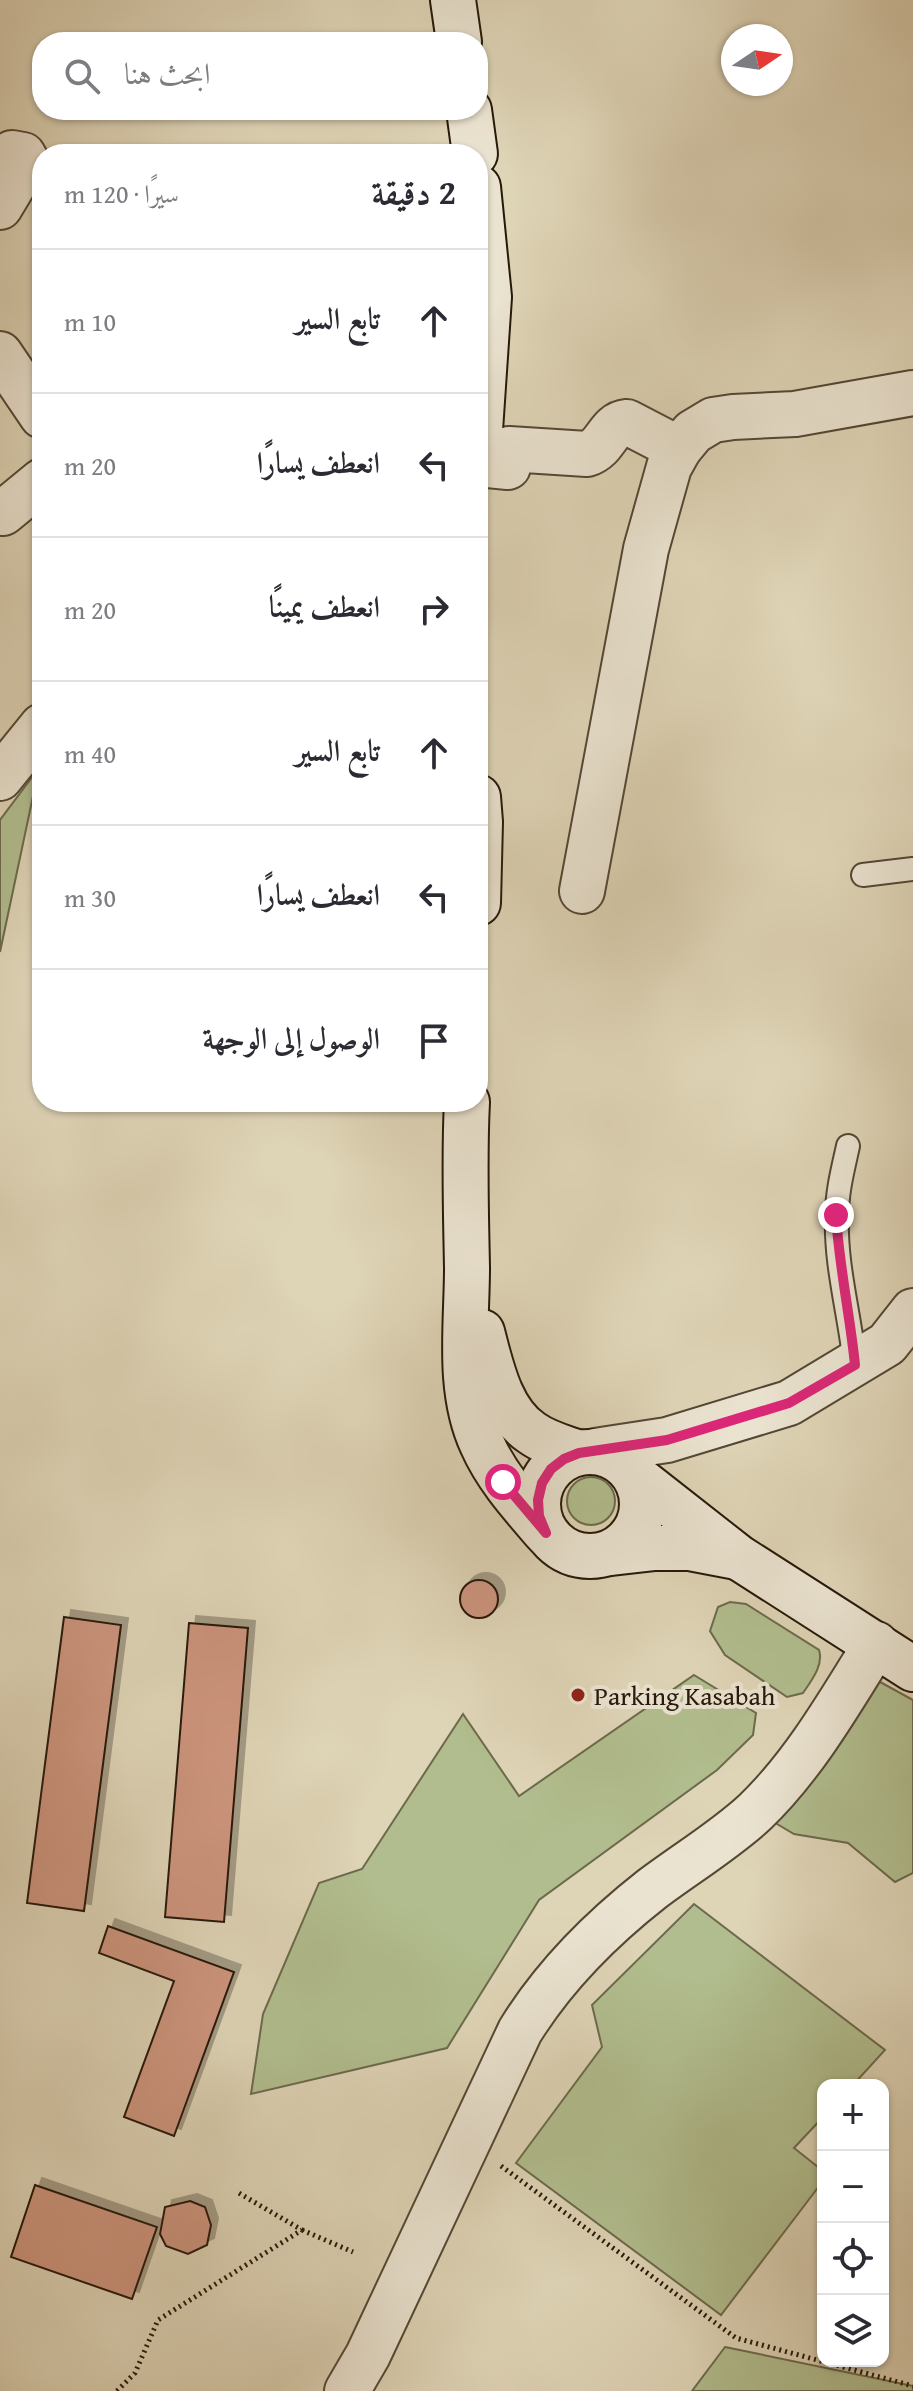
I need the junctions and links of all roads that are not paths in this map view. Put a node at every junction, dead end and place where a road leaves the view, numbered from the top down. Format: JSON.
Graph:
{"nodes":[{"id":1,"x":453,"y":0,"type":"edge"},
{"id":2,"x":458,"y":32,"type":"edge"},
{"id":3,"x":470,"y":120,"type":"edge"},
{"id":4,"x":474,"y":144,"type":"edge"},
{"id":5,"x":6,"y":151,"type":"edge"},
{"id":6,"x":0,"y":207,"type":"edge"},
{"id":7,"x":488,"y":287,"type":"edge"},
{"id":8,"x":488,"y":312,"type":"edge"},
{"id":9,"x":0,"y":354,"type":"edge"},
{"id":10,"x":0,"y":391,"type":"edge"},
{"id":11,"x":913,"y":393,"type":"edge"},
{"id":12,"x":32,"y":401,"type":"edge"},
{"id":13,"x":32,"y":431,"type":"edge"},
{"id":14,"x":679,"y":449,"type":"junction"},
{"id":15,"x":488,"y":464,"type":"edge"},
{"id":16,"x":32,"y":489,"type":"edge"},
{"id":17,"x":3,"y":513,"type":"dead end"},
{"id":18,"x":32,"y":738,"type":"edge"},
{"id":19,"x":0,"y":778,"type":"edge"},
{"id":20,"x":913,"y":869,"type":"edge"},
{"id":21,"x":863,"y":875,"type":"dead end"},
{"id":22,"x":582,"y":891,"type":"dead end"},
{"id":23,"x":467,"y":1112,"type":"edge"},
{"id":24,"x":848,"y":1146,"type":"dead end"},
{"id":25,"x":467,"y":1271,"type":"junction"},
{"id":26,"x":892,"y":1347,"type":"edge"},
{"id":27,"x":667,"y":1440,"type":"junction"},
{"id":28,"x":587,"y":1452,"type":"junction"},
{"id":29,"x":636,"y":1477,"type":"junction"},
{"id":30,"x":546,"y":1533,"type":"junction"},
{"id":31,"x":611,"y":1553,"type":"junction"},
{"id":32,"x":738,"y":1557,"type":"junction"},
{"id":33,"x":876,"y":1644,"type":"junction"},
{"id":34,"x":913,"y":1669,"type":"edge"},
{"id":35,"x":347,"y":2391,"type":"edge"}],
"edges":[{"from":1,"to":2,"type":"street"},
{"from":3,"to":4,"type":"street"},
{"from":5,"to":6,"type":"street"},
{"from":7,"to":8,"type":"street"},
{"from":9,"to":12,"type":"street"},
{"from":10,"to":13,"type":"street"},
{"from":11,"to":14,"type":"street"},
{"from":14,"to":15,"type":"street"},
{"from":14,"to":22,"type":"street"},
{"from":16,"to":17,"type":"street"},
{"from":18,"to":19,"type":"street"},
{"from":20,"to":21,"type":"lane"},
{"from":23,"to":25,"type":"street"},
{"from":24,"to":26,"type":"lane"},
{"from":25,"to":28,"type":"street"},
{"from":25,"to":30,"type":"street"},
{"from":26,"to":27,"type":"street"},
{"from":27,"to":28,"type":"street"},
{"from":27,"to":29,"type":"street"},
{"from":28,"to":29,"type":"street"},
{"from":28,"to":30,"type":"street"},
{"from":29,"to":31,"type":"street"},
{"from":29,"to":32,"type":"street"},
{"from":30,"to":31,"type":"street"},
{"from":31,"to":32,"type":"street"},
{"from":32,"to":33,"type":"street"},
{"from":33,"to":34,"type":"street"},
{"from":33,"to":35,"type":"street"}]}
